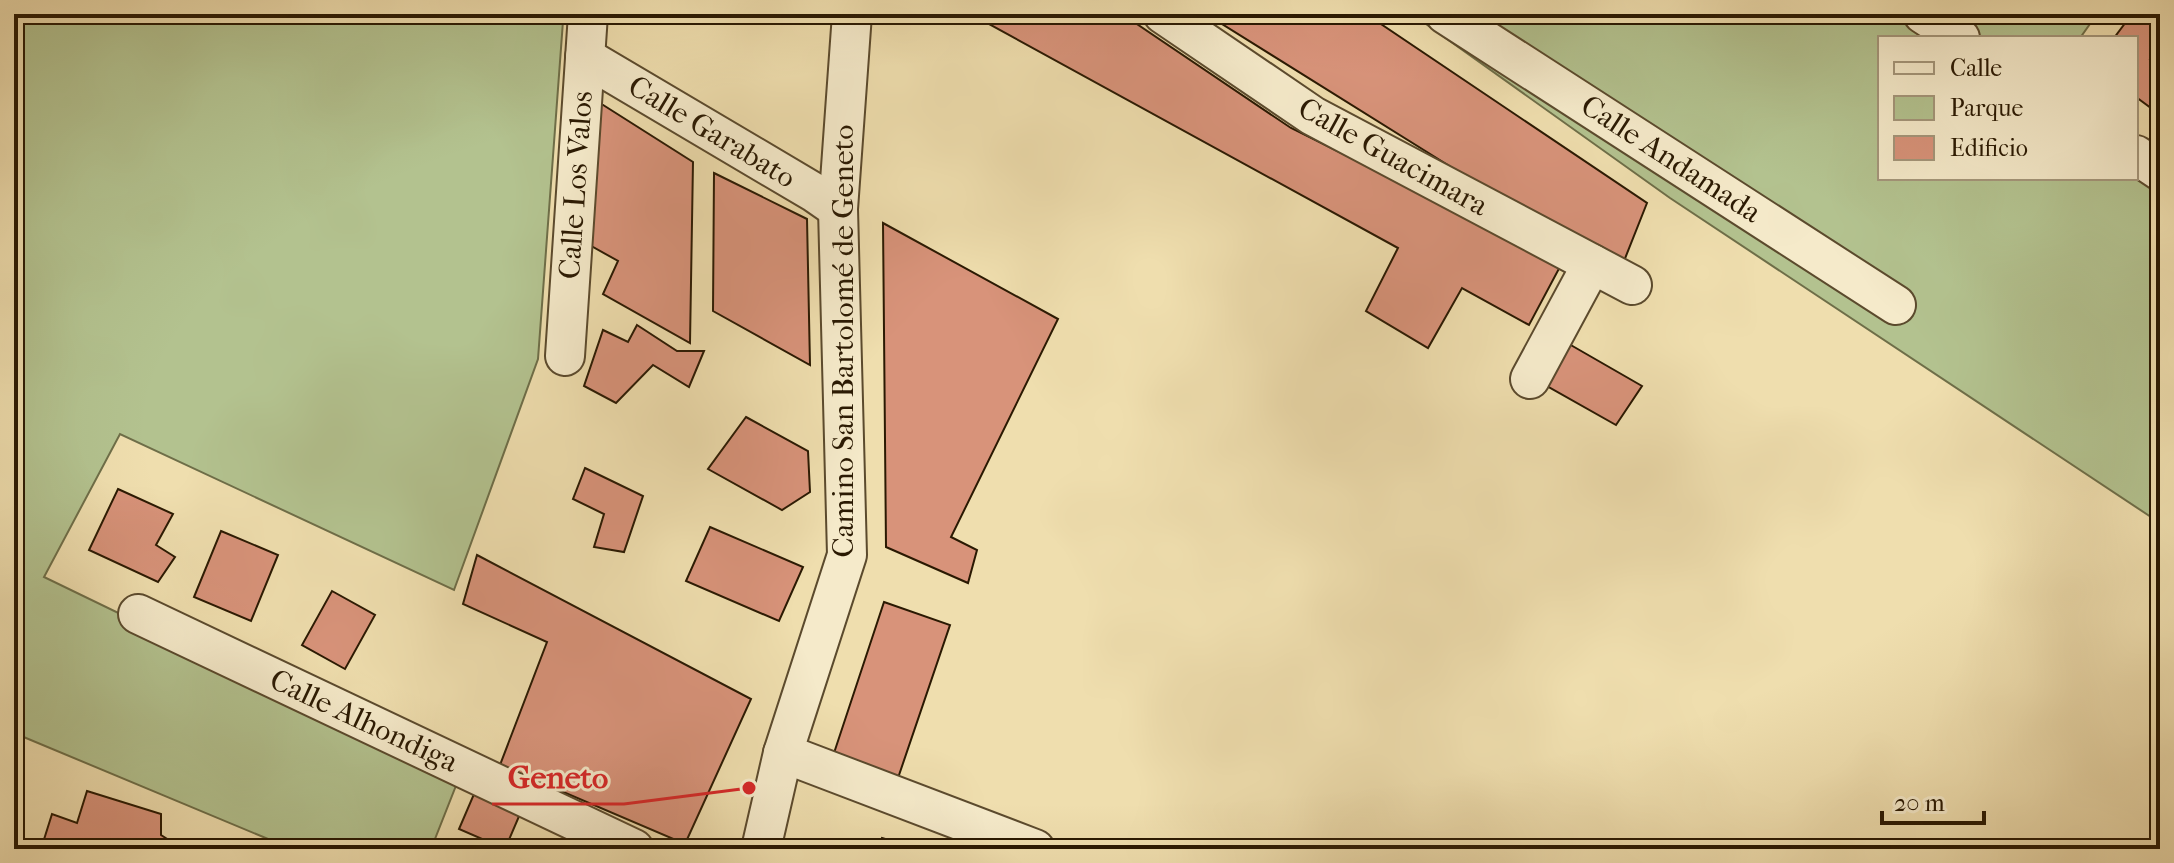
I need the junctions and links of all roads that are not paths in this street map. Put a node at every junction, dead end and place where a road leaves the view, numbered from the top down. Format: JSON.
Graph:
{"nodes":[{"id":1,"x":588,"y":14,"type":"edge"},
{"id":2,"x":852,"y":14,"type":"edge"},
{"id":3,"x":1163,"y":14,"type":"edge"},
{"id":4,"x":1445,"y":14,"type":"edge"},
{"id":5,"x":1923,"y":14,"type":"edge"},
{"id":6,"x":1957,"y":36,"type":"edge"},
{"id":7,"x":585,"y":57,"type":"junction"},
{"id":8,"x":2138,"y":156,"type":"edge"},
{"id":9,"x":2160,"y":171,"type":"edge"},
{"id":10,"x":838,"y":209,"type":"junction"},
{"id":11,"x":1592,"y":264,"type":"junction"},
{"id":12,"x":1632,"y":285,"type":"dead end"},
{"id":13,"x":1896,"y":305,"type":"dead end"},
{"id":14,"x":565,"y":356,"type":"dead end"},
{"id":15,"x":1530,"y":379,"type":"dead end"},
{"id":16,"x":138,"y":614,"type":"dead end"},
{"id":17,"x":783,"y":753,"type":"junction"},
{"id":18,"x":634,"y":849,"type":"edge"},
{"id":19,"x":761,"y":849,"type":"edge"},
{"id":20,"x":1035,"y":849,"type":"edge"}],
"edges":[{"from":1,"to":7,"type":"street","name":"Calle Los Valos"},
{"from":2,"to":10,"type":"street","name":"Camino San Bartolomé de Geneto"},
{"from":3,"to":11,"type":"street","name":"Calle Guacimara"},
{"from":4,"to":13,"type":"street","name":"Calle Andamada"},
{"from":5,"to":6,"type":"street"},
{"from":7,"to":10,"type":"street","name":"Calle Garabato"},
{"from":7,"to":14,"type":"street","name":"Calle Los Valos"},
{"from":8,"to":9,"type":"street"},
{"from":10,"to":17,"type":"street","name":"Camino San Bartolomé de Geneto"},
{"from":11,"to":12,"type":"street","name":"Calle Guacimara"},
{"from":11,"to":15,"type":"street"},
{"from":16,"to":18,"type":"street","name":"Calle Alhondiga"},
{"from":17,"to":19,"type":"street","name":"Camino San Bartolomé de Geneto"},
{"from":17,"to":20,"type":"street"}]}
